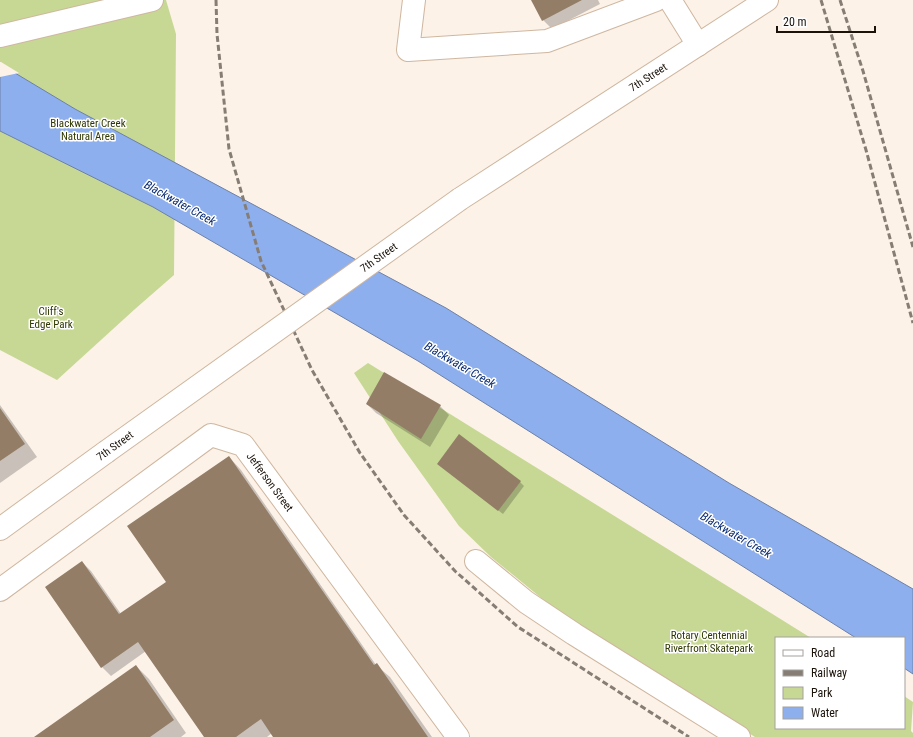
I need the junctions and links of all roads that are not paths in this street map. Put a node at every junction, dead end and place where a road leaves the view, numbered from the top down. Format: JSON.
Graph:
{"nodes":[{"id":1,"x":152,"y":0,"type":"edge"},
{"id":2,"x":414,"y":0,"type":"edge"},
{"id":3,"x":656,"y":0,"type":"edge"},
{"id":4,"x":670,"y":0,"type":"edge"},
{"id":5,"x":767,"y":0,"type":"edge"},
{"id":6,"x":0,"y":36,"type":"edge"},
{"id":7,"x":698,"y":45,"type":"junction"},
{"id":8,"x":0,"y":529,"type":"edge"},
{"id":9,"x":476,"y":561,"type":"dead end"},
{"id":10,"x":0,"y":590,"type":"edge"},
{"id":11,"x":458,"y":737,"type":"edge"},
{"id":12,"x":739,"y":737,"type":"edge"}],
"edges":[{"from":1,"to":6,"type":"street"},
{"from":2,"to":3,"type":"street"},
{"from":4,"to":7,"type":"street"},
{"from":5,"to":7,"type":"street","name":"7th Street"},
{"from":7,"to":8,"type":"street","name":"7th Street","bridge":true},
{"from":9,"to":12,"type":"street"},
{"from":10,"to":11,"type":"street","name":"Jefferson Street"}]}
